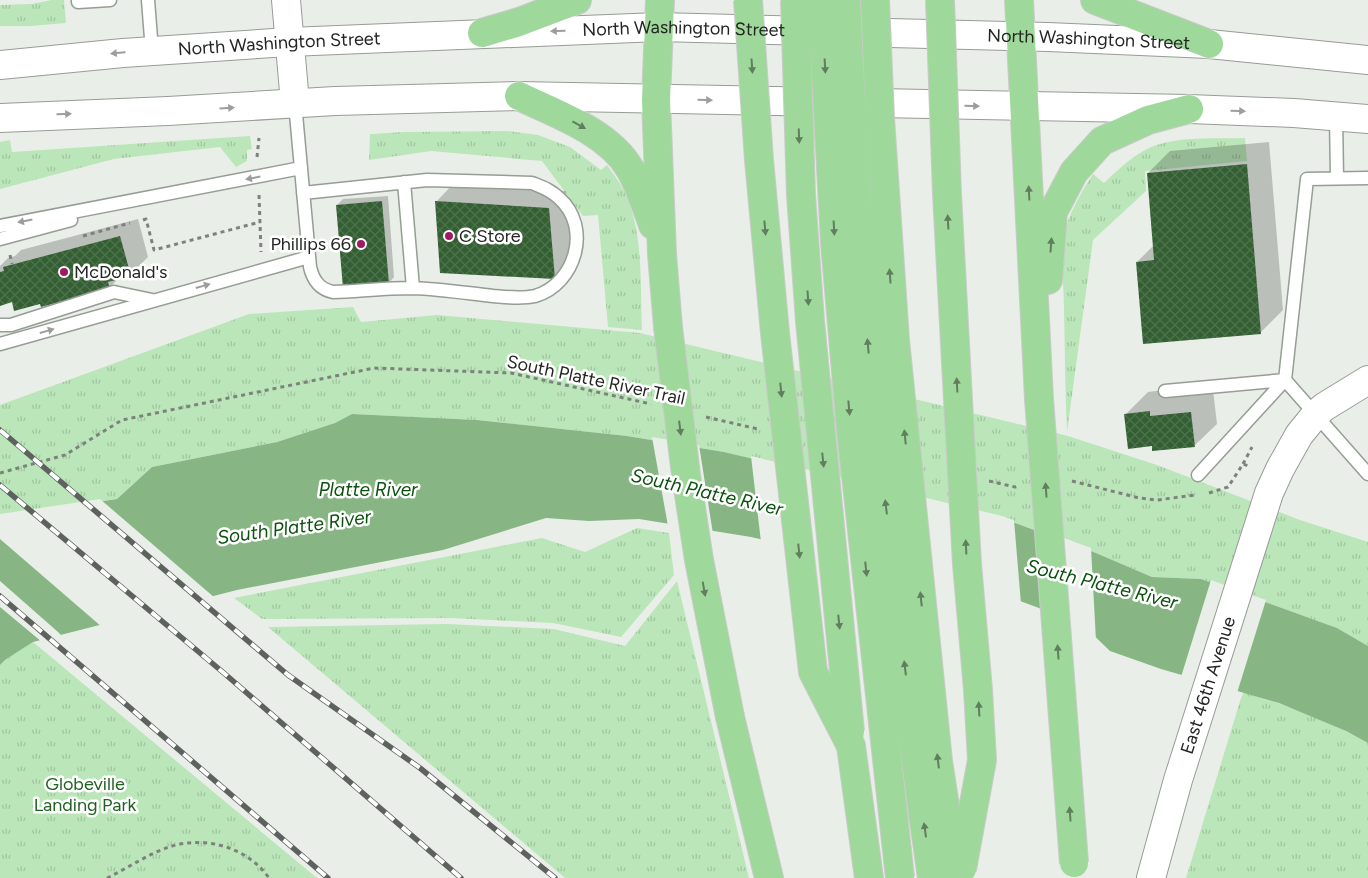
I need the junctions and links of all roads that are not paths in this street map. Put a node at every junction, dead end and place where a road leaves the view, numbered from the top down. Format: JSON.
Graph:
{"nodes":[{"id":1,"x":78,"y":0,"type":"edge"},
{"id":2,"x":110,"y":0,"type":"edge"},
{"id":3,"x":148,"y":0,"type":"edge"},
{"id":4,"x":286,"y":0,"type":"edge"},
{"id":5,"x":577,"y":0,"type":"edge"},
{"id":6,"x":660,"y":0,"type":"edge"},
{"id":7,"x":748,"y":0,"type":"edge"},
{"id":8,"x":795,"y":0,"type":"edge"},
{"id":9,"x":822,"y":0,"type":"edge"},
{"id":10,"x":846,"y":0,"type":"edge"},
{"id":11,"x":875,"y":0,"type":"edge"},
{"id":12,"x":940,"y":0,"type":"edge"},
{"id":13,"x":1019,"y":0,"type":"edge"},
{"id":14,"x":1095,"y":0,"type":"edge"},
{"id":15,"x":659,"y":27,"type":"junction"},
{"id":16,"x":482,"y":33,"type":"junction"},
{"id":17,"x":1021,"y":36,"type":"junction"},
{"id":18,"x":289,"y":42,"type":"junction"},
{"id":19,"x":1209,"y":44,"type":"junction"},
{"id":20,"x":152,"y":51,"type":"junction"},
{"id":21,"x":1368,"y":60,"type":"edge"},
{"id":22,"x":0,"y":65,"type":"edge"},
{"id":23,"x":519,"y":96,"type":"junction"},
{"id":24,"x":656,"y":100,"type":"junction"},
{"id":25,"x":295,"y":103,"type":"junction"},
{"id":26,"x":1025,"y":107,"type":"junction"},
{"id":27,"x":1189,"y":109,"type":"junction"},
{"id":28,"x":1336,"y":116,"type":"junction"},
{"id":29,"x":0,"y":118,"type":"edge"},
{"id":30,"x":1368,"y":119,"type":"edge"},
{"id":31,"x":301,"y":168,"type":"junction"},
{"id":32,"x":1337,"y":178,"type":"junction"},
{"id":33,"x":1368,"y":178,"type":"edge"},
{"id":34,"x":404,"y":182,"type":"junction"},
{"id":35,"x":303,"y":193,"type":"junction"},
{"id":36,"x":170,"y":194,"type":"junction"},
{"id":37,"x":0,"y":226,"type":"edge"},
{"id":38,"x":0,"y":240,"type":"edge"},
{"id":39,"x":662,"y":254,"type":"junction"},
{"id":40,"x":309,"y":257,"type":"junction"},
{"id":41,"x":413,"y":288,"type":"junction"},
{"id":42,"x":152,"y":300,"type":"junction"},
{"id":43,"x":0,"y":325,"type":"edge"},
{"id":44,"x":0,"y":344,"type":"edge"},
{"id":45,"x":1285,"y":380,"type":"junction"},
{"id":46,"x":1368,"y":380,"type":"edge"},
{"id":47,"x":1165,"y":391,"type":"dead end"},
{"id":48,"x":1040,"y":399,"type":"junction"},
{"id":49,"x":1316,"y":414,"type":"junction"},
{"id":50,"x":1368,"y":474,"type":"edge"},
{"id":51,"x":1198,"y":475,"type":"dead end"},
{"id":52,"x":851,"y":746,"type":"junction"},
{"id":53,"x":769,"y":878,"type":"edge"},
{"id":54,"x":869,"y":878,"type":"edge"},
{"id":55,"x":900,"y":878,"type":"edge"},
{"id":56,"x":932,"y":878,"type":"edge"},
{"id":57,"x":958,"y":878,"type":"edge"},
{"id":58,"x":1075,"y":878,"type":"edge"},
{"id":59,"x":1151,"y":878,"type":"edge"}],
"edges":[{"from":1,"to":2,"type":"lane"},
{"from":3,"to":20,"type":"lane"},
{"from":4,"to":18,"type":"main road"},
{"from":5,"to":16,"type":"highway"},
{"from":6,"to":15,"type":"highway"},
{"from":7,"to":52,"type":"highway","one_way":true,"bridge":true},
{"from":8,"to":52,"type":"highway","one_way":true,"bridge":true},
{"from":9,"to":55,"type":"highway","one_way":true,"bridge":true},
{"from":56,"to":10,"type":"highway","one_way":true,"bridge":true},
{"from":57,"to":11,"type":"highway","one_way":true,"bridge":true},
{"from":57,"to":12,"type":"highway","one_way":true,"bridge":true},
{"from":13,"to":17,"type":"highway"},
{"from":14,"to":19,"type":"highway"},
{"from":15,"to":16,"type":"main road","name":"North Washington Street","one_way":true},
{"from":15,"to":17,"type":"main road","name":"North Washington Street"},
{"from":15,"to":24,"type":"highway"},
{"from":16,"to":18,"type":"main road","name":"North Washington Street"},
{"from":17,"to":19,"type":"main road","name":"North Washington Street"},
{"from":17,"to":26,"type":"highway"},
{"from":18,"to":20,"type":"main road","name":"North Washington Street"},
{"from":18,"to":25,"type":"main road"},
{"from":19,"to":21,"type":"main road","name":"North Washington Street"},
{"from":20,"to":22,"type":"main road","name":"North Washington Street","one_way":true},
{"from":23,"to":24,"type":"main road"},
{"from":23,"to":25,"type":"main road"},
{"from":23,"to":39,"type":"highway","one_way":true},
{"from":24,"to":26,"type":"main road","one_way":true},
{"from":24,"to":39,"type":"highway"},
{"from":29,"to":25,"type":"main road","one_way":true},
{"from":25,"to":31,"type":"lane"},
{"from":26,"to":27,"type":"main road"},
{"from":48,"to":26,"type":"highway","one_way":true},
{"from":27,"to":28,"type":"main road","one_way":true},
{"from":48,"to":27,"type":"highway","one_way":true},
{"from":28,"to":30,"type":"main road"},
{"from":28,"to":32,"type":"lane"},
{"from":31,"to":35,"type":"lane"},
{"from":31,"to":36,"type":"lane","one_way":true},
{"from":32,"to":33,"type":"lane"},
{"from":32,"to":45,"type":"lane"},
{"from":34,"to":35,"type":"lane"},
{"from":34,"to":41,"type":"lane"},
{"from":34,"to":41,"type":"lane"},
{"from":35,"to":40,"type":"lane"},
{"from":36,"to":37,"type":"lane","one_way":true},
{"from":36,"to":38,"type":"lane"},
{"from":39,"to":53,"type":"highway","one_way":true,"bridge":true},
{"from":40,"to":41,"type":"lane"},
{"from":42,"to":40,"type":"lane","one_way":true},
{"from":42,"to":43,"type":"lane"},
{"from":44,"to":42,"type":"lane","one_way":true},
{"from":45,"to":47,"type":"lane"},
{"from":45,"to":49,"type":"lane"},
{"from":45,"to":51,"type":"lane"},
{"from":46,"to":49,"type":"main road","name":"East 46th Avenue"},
{"from":58,"to":48,"type":"highway","one_way":true,"bridge":true},
{"from":49,"to":50,"type":"lane"},
{"from":49,"to":59,"type":"main road","name":"East 46th Avenue"},
{"from":52,"to":54,"type":"highway"}]}
